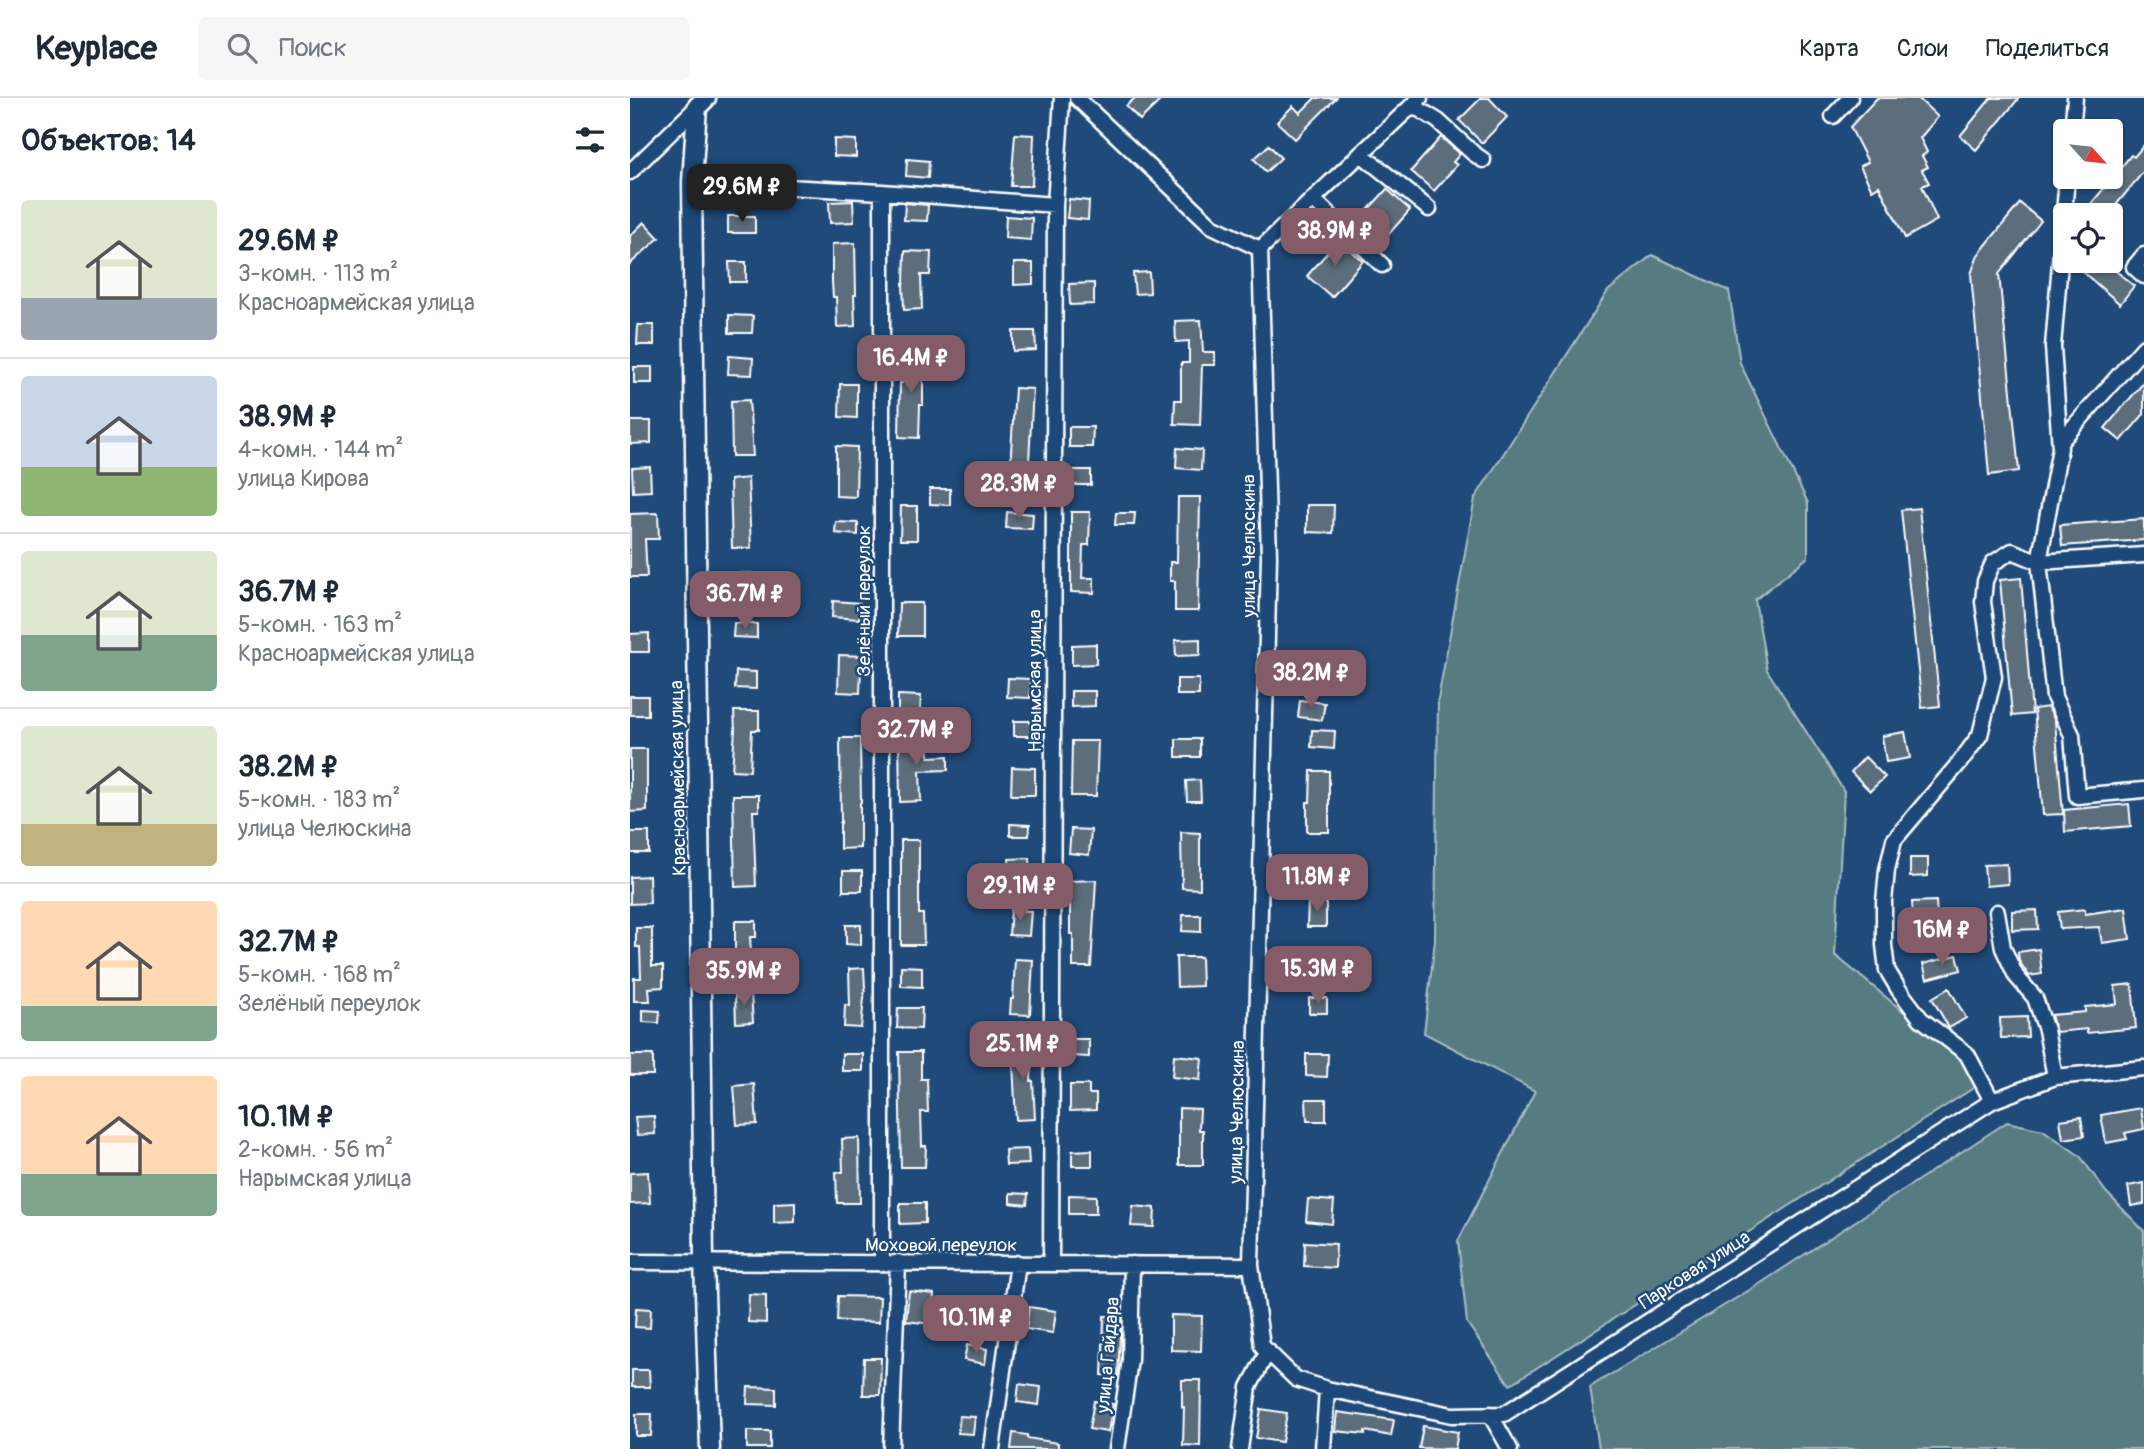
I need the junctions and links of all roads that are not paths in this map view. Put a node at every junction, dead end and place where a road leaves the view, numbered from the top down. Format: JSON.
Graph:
{"nodes":[{"id":1,"x":1062,"y":98,"type":"edge"},
{"id":2,"x":1077,"y":98,"type":"edge"},
{"id":3,"x":1850,"y":98,"type":"edge"},
{"id":4,"x":2075,"y":98,"type":"edge"},
{"id":5,"x":1416,"y":102,"type":"edge"},
{"id":6,"x":702,"y":103,"type":"edge"},
{"id":7,"x":1833,"y":116,"type":"dead end"},
{"id":8,"x":2073,"y":119,"type":"edge"},
{"id":9,"x":1361,"y":154,"type":"junction"},
{"id":10,"x":1483,"y":160,"type":"dead end"},
{"id":11,"x":630,"y":172,"type":"edge"},
{"id":12,"x":692,"y":182,"type":"junction"},
{"id":13,"x":2066,"y":189,"type":"edge"},
{"id":14,"x":882,"y":192,"type":"junction"},
{"id":15,"x":1313,"y":199,"type":"junction"},
{"id":16,"x":1055,"y":205,"type":"junction"},
{"id":17,"x":1429,"y":209,"type":"dead end"},
{"id":18,"x":1260,"y":249,"type":"junction"},
{"id":19,"x":2144,"y":255,"type":"edge"},
{"id":20,"x":1382,"y":265,"type":"dead end"},
{"id":21,"x":2144,"y":276,"type":"edge"},
{"id":22,"x":2144,"y":347,"type":"edge"},
{"id":23,"x":2060,"y":442,"type":"junction"},
{"id":24,"x":2144,"y":555,"type":"edge"},
{"id":25,"x":2039,"y":562,"type":"junction"},
{"id":26,"x":2144,"y":790,"type":"edge"},
{"id":27,"x":1997,"y":912,"type":"dead end"},
{"id":28,"x":2144,"y":1068,"type":"edge"},
{"id":29,"x":2055,"y":1077,"type":"junction"},
{"id":30,"x":1992,"y":1101,"type":"junction"},
{"id":31,"x":630,"y":1262,"type":"edge"},
{"id":32,"x":704,"y":1262,"type":"junction"},
{"id":33,"x":882,"y":1262,"type":"junction"},
{"id":34,"x":898,"y":1262,"type":"junction"},
{"id":35,"x":1018,"y":1263,"type":"junction"},
{"id":36,"x":1051,"y":1264,"type":"junction"},
{"id":37,"x":1132,"y":1264,"type":"junction"},
{"id":38,"x":1251,"y":1265,"type":"junction"},
{"id":39,"x":1265,"y":1349,"type":"junction"},
{"id":40,"x":1327,"y":1389,"type":"junction"},
{"id":41,"x":1490,"y":1414,"type":"junction"},
{"id":42,"x":710,"y":1449,"type":"edge"},
{"id":43,"x":891,"y":1449,"type":"edge"},
{"id":44,"x":992,"y":1449,"type":"edge"},
{"id":45,"x":1117,"y":1449,"type":"edge"},
{"id":46,"x":1240,"y":1449,"type":"edge"},
{"id":47,"x":1323,"y":1449,"type":"edge"},
{"id":48,"x":1510,"y":1449,"type":"edge"}],
"edges":[{"from":1,"to":16,"type":"street","name":"Нарымская улица"},
{"from":2,"to":18,"type":"street"},
{"from":3,"to":7,"type":"street"},
{"from":4,"to":8,"type":"street"},
{"from":5,"to":9,"type":"street"},
{"from":5,"to":10,"type":"street"},
{"from":6,"to":11,"type":"street"},
{"from":6,"to":12,"type":"main road","name":"Красноармейская улица"},
{"from":9,"to":15,"type":"street"},
{"from":9,"to":17,"type":"street"},
{"from":12,"to":14,"type":"street"},
{"from":12,"to":32,"type":"main road","name":"Красноармейская улица"},
{"from":13,"to":23,"type":"street"},
{"from":14,"to":16,"type":"street"},
{"from":14,"to":33,"type":"street","name":"Зелёный переулок"},
{"from":15,"to":18,"type":"street"},
{"from":15,"to":20,"type":"street"},
{"from":16,"to":36,"type":"street","name":"Нарымская улица"},
{"from":18,"to":38,"type":"street","name":"улица Челюскина"},
{"from":19,"to":21,"type":"street"},
{"from":22,"to":23,"type":"street"},
{"from":23,"to":25,"type":"street"},
{"from":24,"to":25,"type":"street"},
{"from":25,"to":26,"type":"street"},
{"from":25,"to":30,"type":"street"},
{"from":27,"to":29,"type":"street"},
{"from":28,"to":29,"type":"street","name":"Парковая улица"},
{"from":29,"to":30,"type":"street","name":"Парковая улица"},
{"from":30,"to":41,"type":"street","name":"Парковая улица"},
{"from":31,"to":32,"type":"street","name":"Моховой переулок"},
{"from":32,"to":33,"type":"street","name":"Моховой переулок"},
{"from":32,"to":42,"type":"main road","name":"Красноармейская улица"},
{"from":33,"to":34,"type":"street","name":"Моховой переулок"},
{"from":34,"to":35,"type":"street","name":"Моховой переулок"},
{"from":34,"to":43,"type":"street"},
{"from":35,"to":36,"type":"street","name":"Моховой переулок"},
{"from":35,"to":44,"type":"street"},
{"from":36,"to":37,"type":"street","name":"Моховой переулок"},
{"from":37,"to":38,"type":"street","name":"Моховой переулок"},
{"from":37,"to":45,"type":"street","name":"улица Гайдара"},
{"from":38,"to":39,"type":"street","name":"улица Челюскина"},
{"from":39,"to":40,"type":"street","name":"Парковая улица"},
{"from":39,"to":46,"type":"street"},
{"from":40,"to":41,"type":"street","name":"Парковая улица"},
{"from":40,"to":47,"type":"street"},
{"from":41,"to":48,"type":"street"}]}
